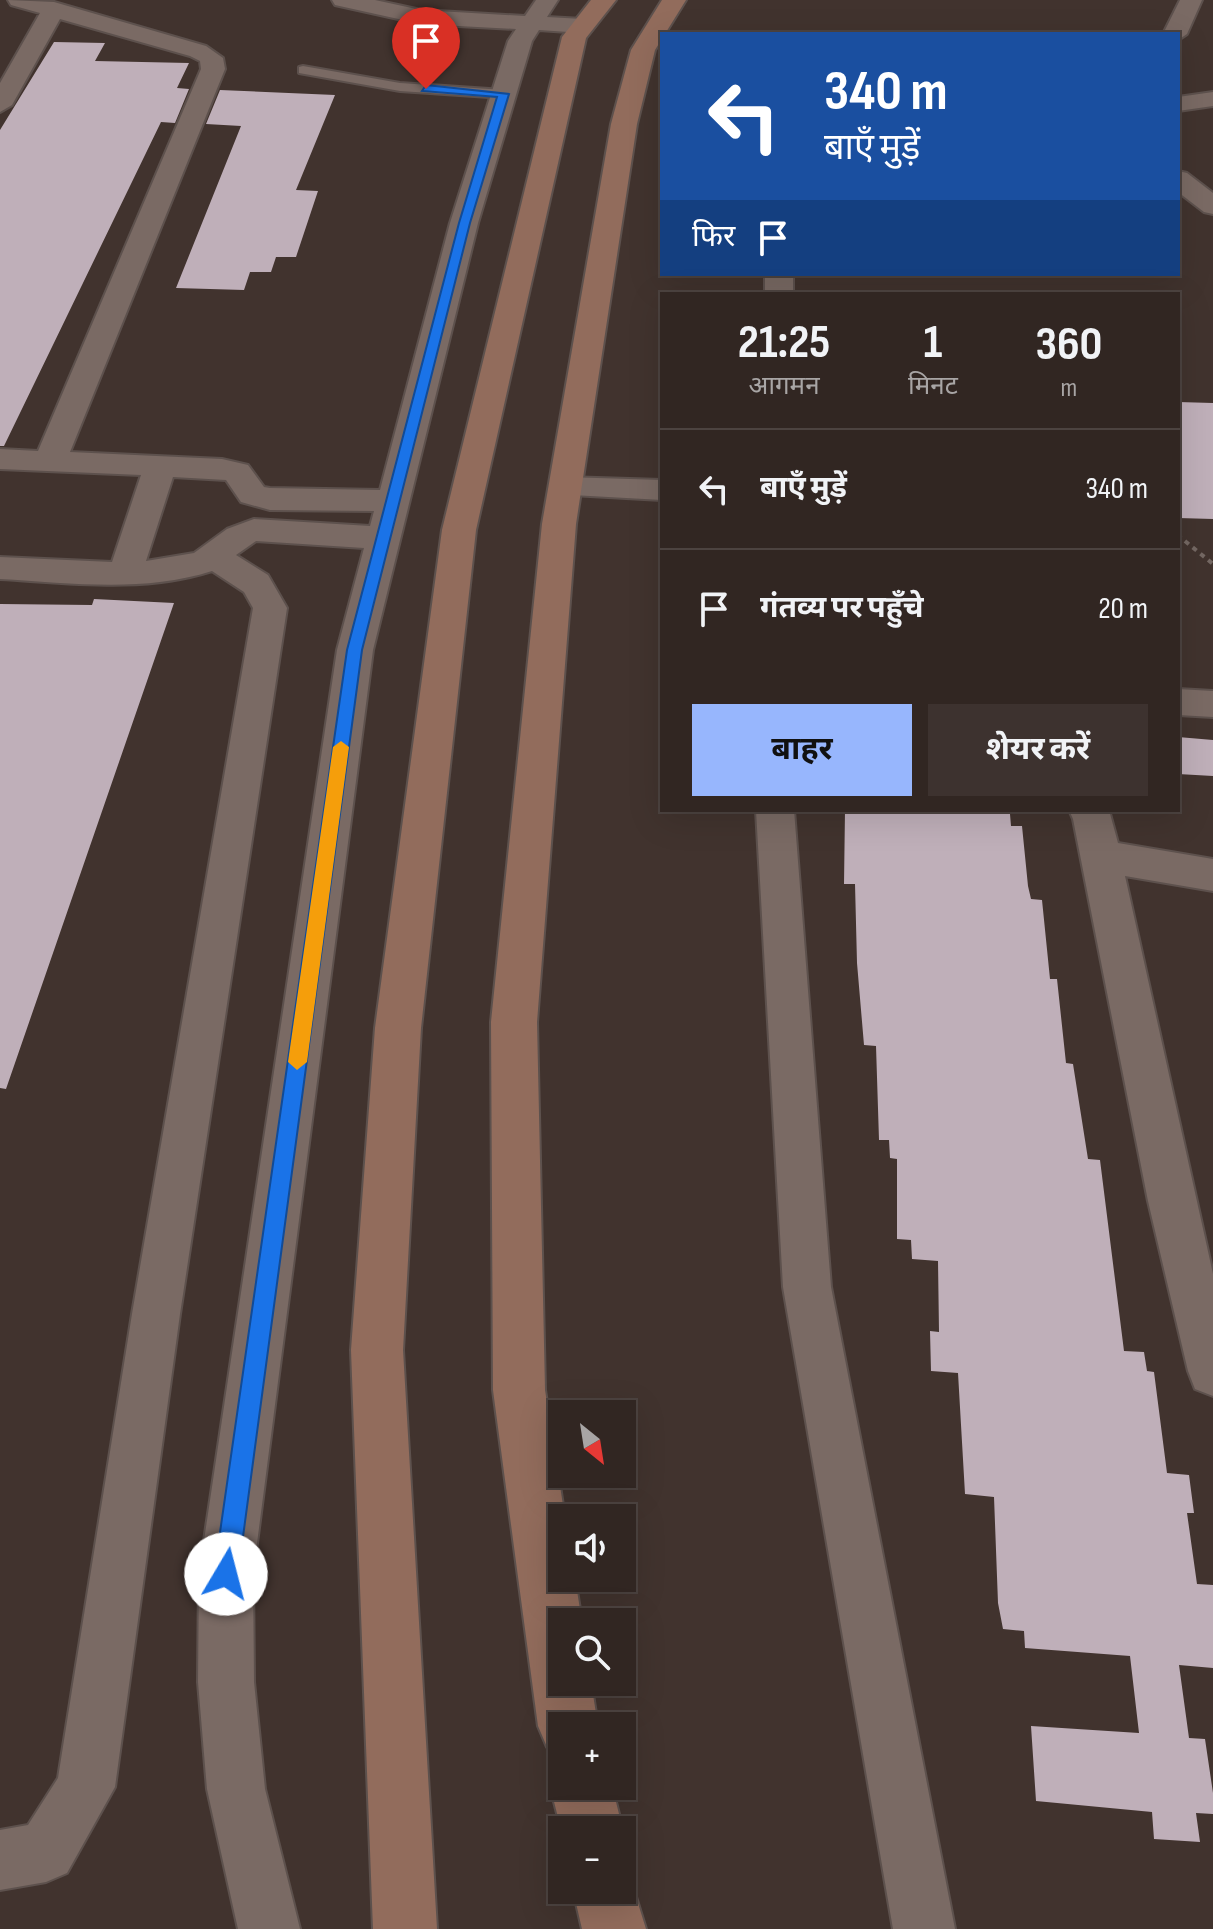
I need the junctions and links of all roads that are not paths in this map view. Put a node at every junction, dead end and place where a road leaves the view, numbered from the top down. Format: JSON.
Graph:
{"nodes":[{"id":1,"x":19,"y":0,"type":"edge"},
{"id":2,"x":343,"y":0,"type":"edge"},
{"id":3,"x":674,"y":0,"type":"edge"},
{"id":4,"x":1191,"y":0,"type":"edge"},
{"id":5,"x":54,"y":9,"type":"junction"},
{"id":6,"x":539,"y":12,"type":"edge"},
{"id":7,"x":593,"y":13,"type":"edge"},
{"id":8,"x":1176,"y":32,"type":"edge"},
{"id":9,"x":303,"y":70,"type":"dead end"},
{"id":10,"x":504,"y":94,"type":"junction"},
{"id":11,"x":1213,"y":99,"type":"edge"},
{"id":12,"x":1180,"y":104,"type":"edge"},
{"id":13,"x":0,"y":105,"type":"edge"},
{"id":14,"x":1180,"y":181,"type":"edge"},
{"id":15,"x":1213,"y":206,"type":"edge"},
{"id":16,"x":0,"y":459,"type":"edge"},
{"id":17,"x":50,"y":461,"type":"junction"},
{"id":18,"x":160,"y":466,"type":"junction"},
{"id":19,"x":565,"y":487,"type":"junction"},
{"id":20,"x":660,"y":490,"type":"edge"},
{"id":21,"x":388,"y":520,"type":"junction"},
{"id":22,"x":214,"y":558,"type":"junction"},
{"id":23,"x":0,"y":568,"type":"edge"},
{"id":24,"x":126,"y":571,"type":"junction"},
{"id":25,"x":1180,"y":702,"type":"edge"},
{"id":26,"x":1213,"y":704,"type":"edge"},
{"id":27,"x":775,"y":812,"type":"edge"},
{"id":28,"x":1090,"y":812,"type":"edge"},
{"id":29,"x":1102,"y":856,"type":"junction"},
{"id":30,"x":1213,"y":875,"type":"edge"},
{"id":31,"x":1213,"y":1371,"type":"edge"},
{"id":32,"x":566,"y":1712,"type":"edge"},
{"id":33,"x":0,"y":1860,"type":"edge"},
{"id":34,"x":608,"y":1904,"type":"edge"},
{"id":35,"x":269,"y":1929,"type":"edge"},
{"id":36,"x":405,"y":1929,"type":"edge"},
{"id":37,"x":614,"y":1929,"type":"edge"},
{"id":38,"x":924,"y":1929,"type":"edge"}],
"edges":[{"from":1,"to":5,"type":"street"},
{"from":2,"to":6,"type":"street"},
{"from":3,"to":19,"type":"street"},
{"from":4,"to":8,"type":"street"},
{"from":5,"to":13,"type":"street"},
{"from":5,"to":17,"type":"street"},
{"from":6,"to":7,"type":"street"},
{"from":6,"to":10,"type":"street"},
{"from":7,"to":36,"type":"street"},
{"from":9,"to":10,"type":"lane"},
{"from":10,"to":21,"type":"street"},
{"from":11,"to":12,"type":"street"},
{"from":14,"to":15,"type":"street"},
{"from":16,"to":17,"type":"street"},
{"from":17,"to":18,"type":"street"},
{"from":18,"to":21,"type":"street"},
{"from":18,"to":24,"type":"street"},
{"from":19,"to":20,"type":"street"},
{"from":19,"to":32,"type":"street"},
{"from":21,"to":22,"type":"street"},
{"from":21,"to":35,"type":"street"},
{"from":22,"to":24,"type":"street"},
{"from":22,"to":33,"type":"street"},
{"from":23,"to":24,"type":"street"},
{"from":25,"to":26,"type":"street"},
{"from":27,"to":38,"type":"street"},
{"from":28,"to":29,"type":"street"},
{"from":29,"to":30,"type":"street"},
{"from":29,"to":31,"type":"street"},
{"from":34,"to":37,"type":"street"}]}
